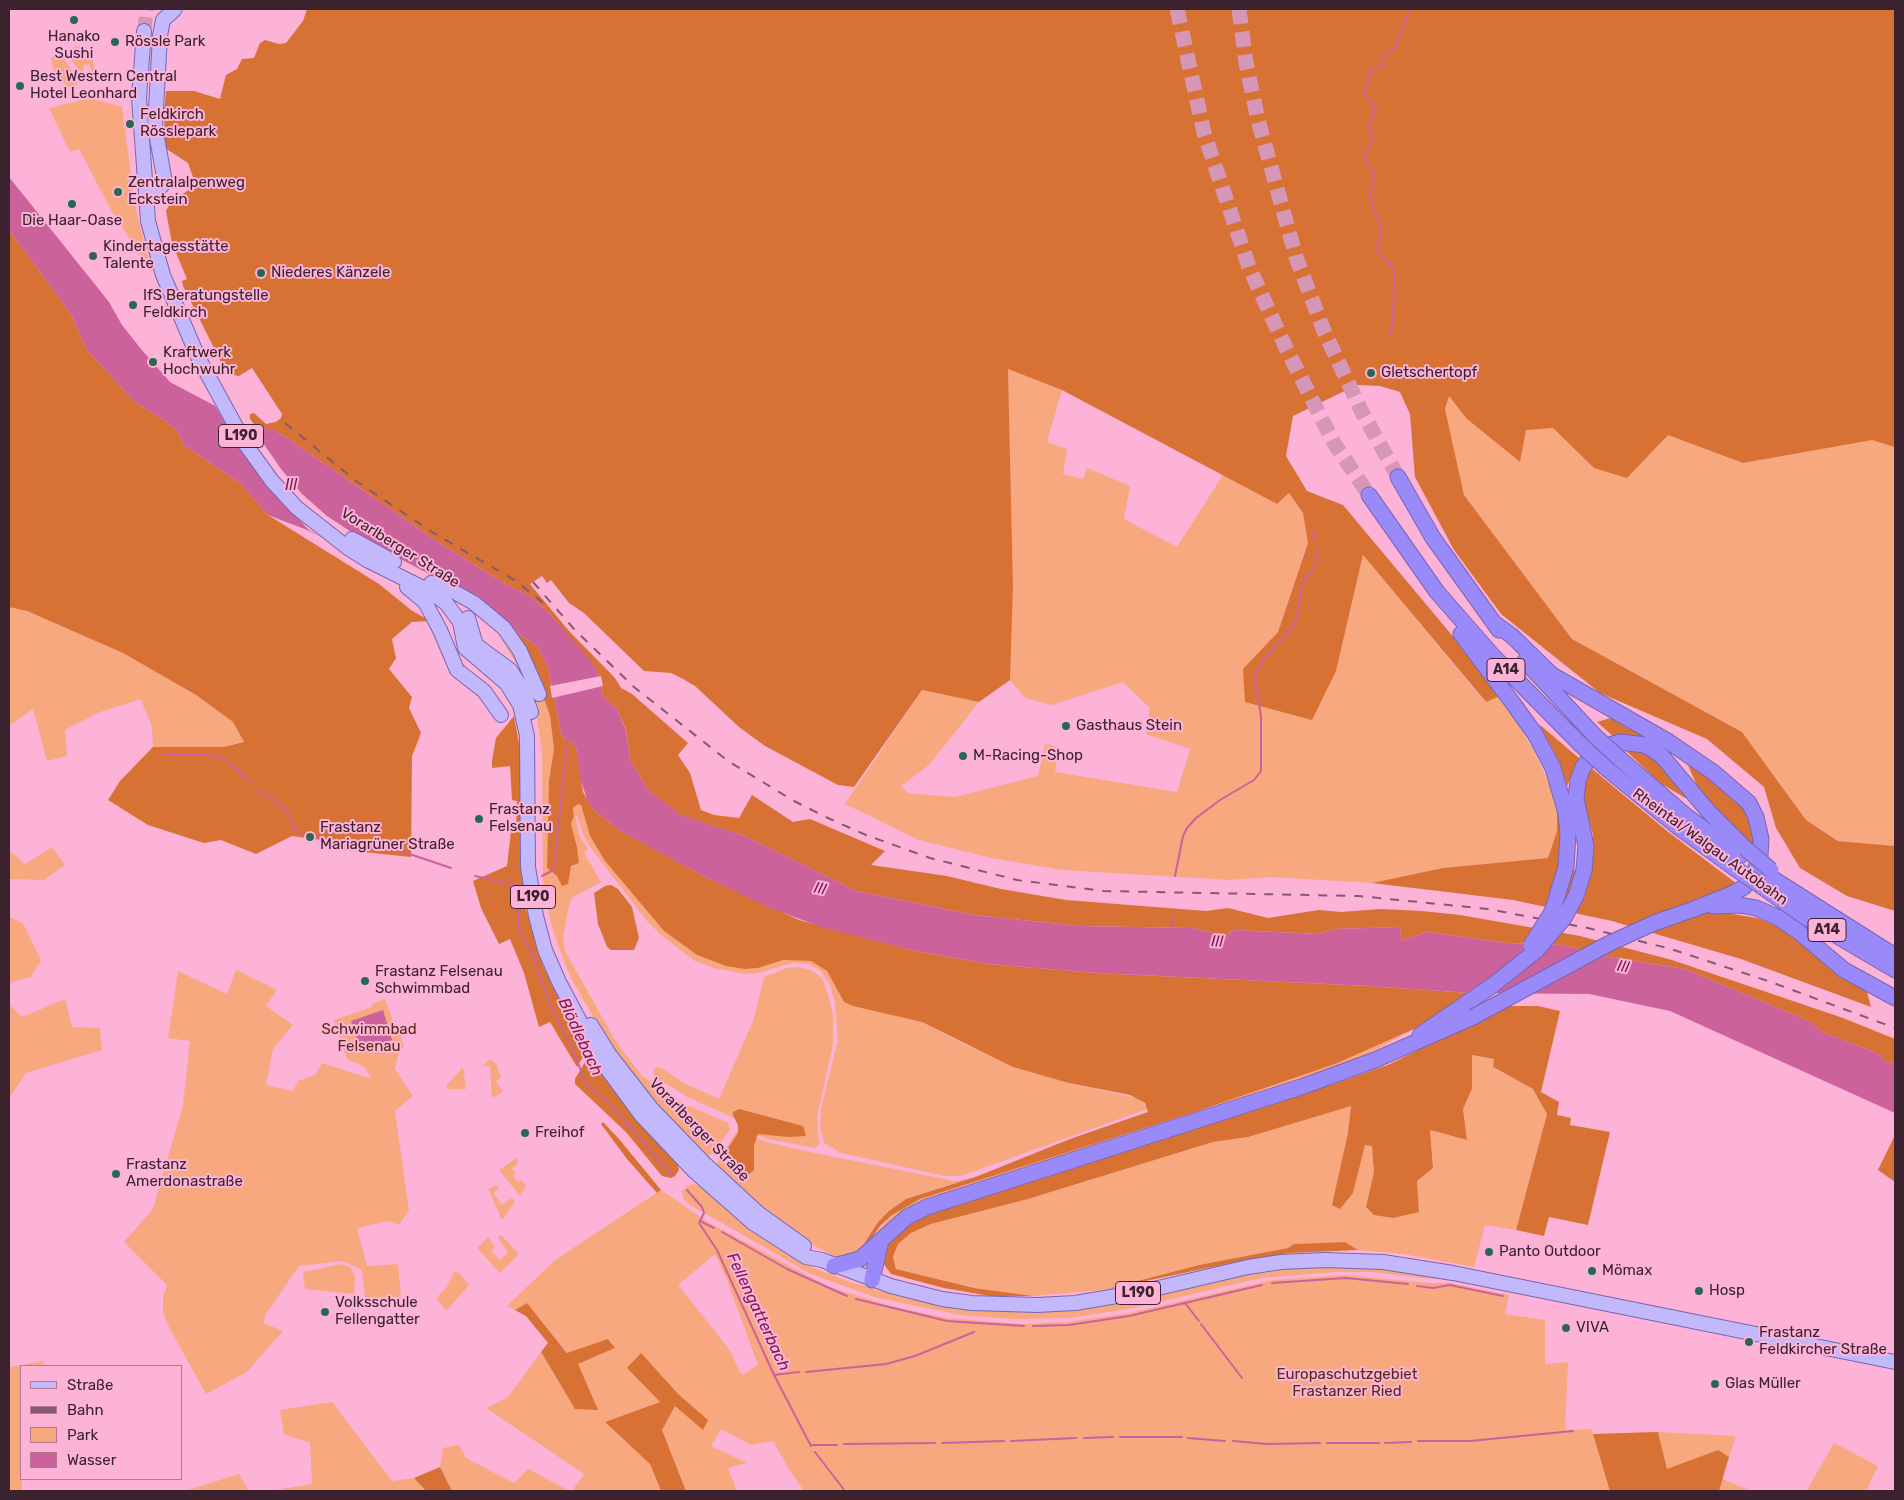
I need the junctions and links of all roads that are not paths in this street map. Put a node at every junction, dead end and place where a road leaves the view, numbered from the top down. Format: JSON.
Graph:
{"nodes":[{"id":1,"x":175,"y":9,"type":"edge"},
{"id":2,"x":144,"y":31,"type":"tunnel mouth"},
{"id":3,"x":147,"y":196,"type":"junction"},
{"id":4,"x":167,"y":274,"type":"junction"},
{"id":5,"x":1398,"y":476,"type":"tunnel mouth"},
{"id":6,"x":1369,"y":495,"type":"tunnel mouth"},
{"id":7,"x":396,"y":577,"type":"junction"},
{"id":8,"x":431,"y":583,"type":"junction"},
{"id":9,"x":1437,"y":592,"type":"junction"},
{"id":10,"x":1493,"y":622,"type":"junction"},
{"id":11,"x":467,"y":636,"type":"junction"},
{"id":12,"x":475,"y":652,"type":"junction"},
{"id":13,"x":539,"y":694,"type":"dead end"},
{"id":14,"x":500,"y":715,"type":"dead end"},
{"id":15,"x":1739,"y":857,"type":"junction"},
{"id":16,"x":1766,"y":877,"type":"junction"},
{"id":17,"x":1694,"y":909,"type":"junction"},
{"id":18,"x":1895,"y":956,"type":"edge"},
{"id":19,"x":1515,"y":966,"type":"junction"},
{"id":20,"x":1895,"y":970,"type":"edge"},
{"id":21,"x":1895,"y":998,"type":"edge"},
{"id":22,"x":1403,"y":1047,"type":"junction"},
{"id":23,"x":882,"y":1239,"type":"junction"},
{"id":24,"x":871,"y":1250,"type":"junction"},
{"id":25,"x":828,"y":1263,"type":"junction"},
{"id":26,"x":867,"y":1278,"type":"junction"},
{"id":27,"x":1895,"y":1362,"type":"edge"}],
"edges":[{"from":1,"to":3,"type":"main road"},
{"from":2,"to":3,"type":"main road","name":"Vorarlberger Straße","number":"L190"},
{"from":3,"to":4,"type":"main road","name":"Vorarlberger Straße","number":"L190"},
{"from":4,"to":7,"type":"main road","name":"Vorarlberger Straße","number":"L190"},
{"from":4,"to":8,"type":"main road","name":"Vorarlberger Straße","number":"L190"},
{"from":5,"to":10,"type":"highway","name":"Rheintal/Walgau Autobahn","number":"A14"},
{"from":6,"to":9,"type":"highway","name":"Rheintal/Walgau Autobahn","number":"A14"},
{"from":7,"to":11,"type":"main road","name":"Vorarlberger Straße","number":"L190"},
{"from":7,"to":14,"type":"main road","bridge":true},
{"from":8,"to":11,"type":"main road","name":"Vorarlberger Straße","number":"L190"},
{"from":8,"to":13,"type":"main road"},
{"from":9,"to":15,"type":"highway","name":"Rheintal/Walgau Autobahn","number":"A14","bridge":true},
{"from":9,"to":19,"type":"highway","bridge":true},
{"from":10,"to":15,"type":"highway","name":"Rheintal/Walgau Autobahn","number":"A14","bridge":true},
{"from":10,"to":17,"type":"highway"},
{"from":11,"to":12,"type":"main road","name":"Vorarlberger Straße","number":"L190"},
{"from":11,"to":12,"type":"main road"},
{"from":12,"to":25,"type":"main road","name":"Vorarlberger Straße","number":"L190"},
{"from":15,"to":16,"type":"highway","name":"Rheintal/Walgau Autobahn","number":"A14"},
{"from":15,"to":19,"type":"highway","bridge":true},
{"from":16,"to":18,"type":"highway","name":"Rheintal/Walgau Autobahn","number":"A14"},
{"from":16,"to":20,"type":"highway","name":"Rheintal/Walgau Autobahn","number":"A14"},
{"from":17,"to":21,"type":"highway"},
{"from":17,"to":22,"type":"highway","bridge":true},
{"from":19,"to":22,"type":"highway"},
{"from":22,"to":23,"type":"highway"},
{"from":23,"to":24,"type":"highway"},
{"from":23,"to":26,"type":"highway"},
{"from":24,"to":25,"type":"highway"},
{"from":24,"to":26,"type":"highway"},
{"from":25,"to":26,"type":"main road","name":"Vorarlberger Straße","number":"L190"},
{"from":26,"to":27,"type":"main road","name":"Vorarlberger Straße","number":"L190"}]}
